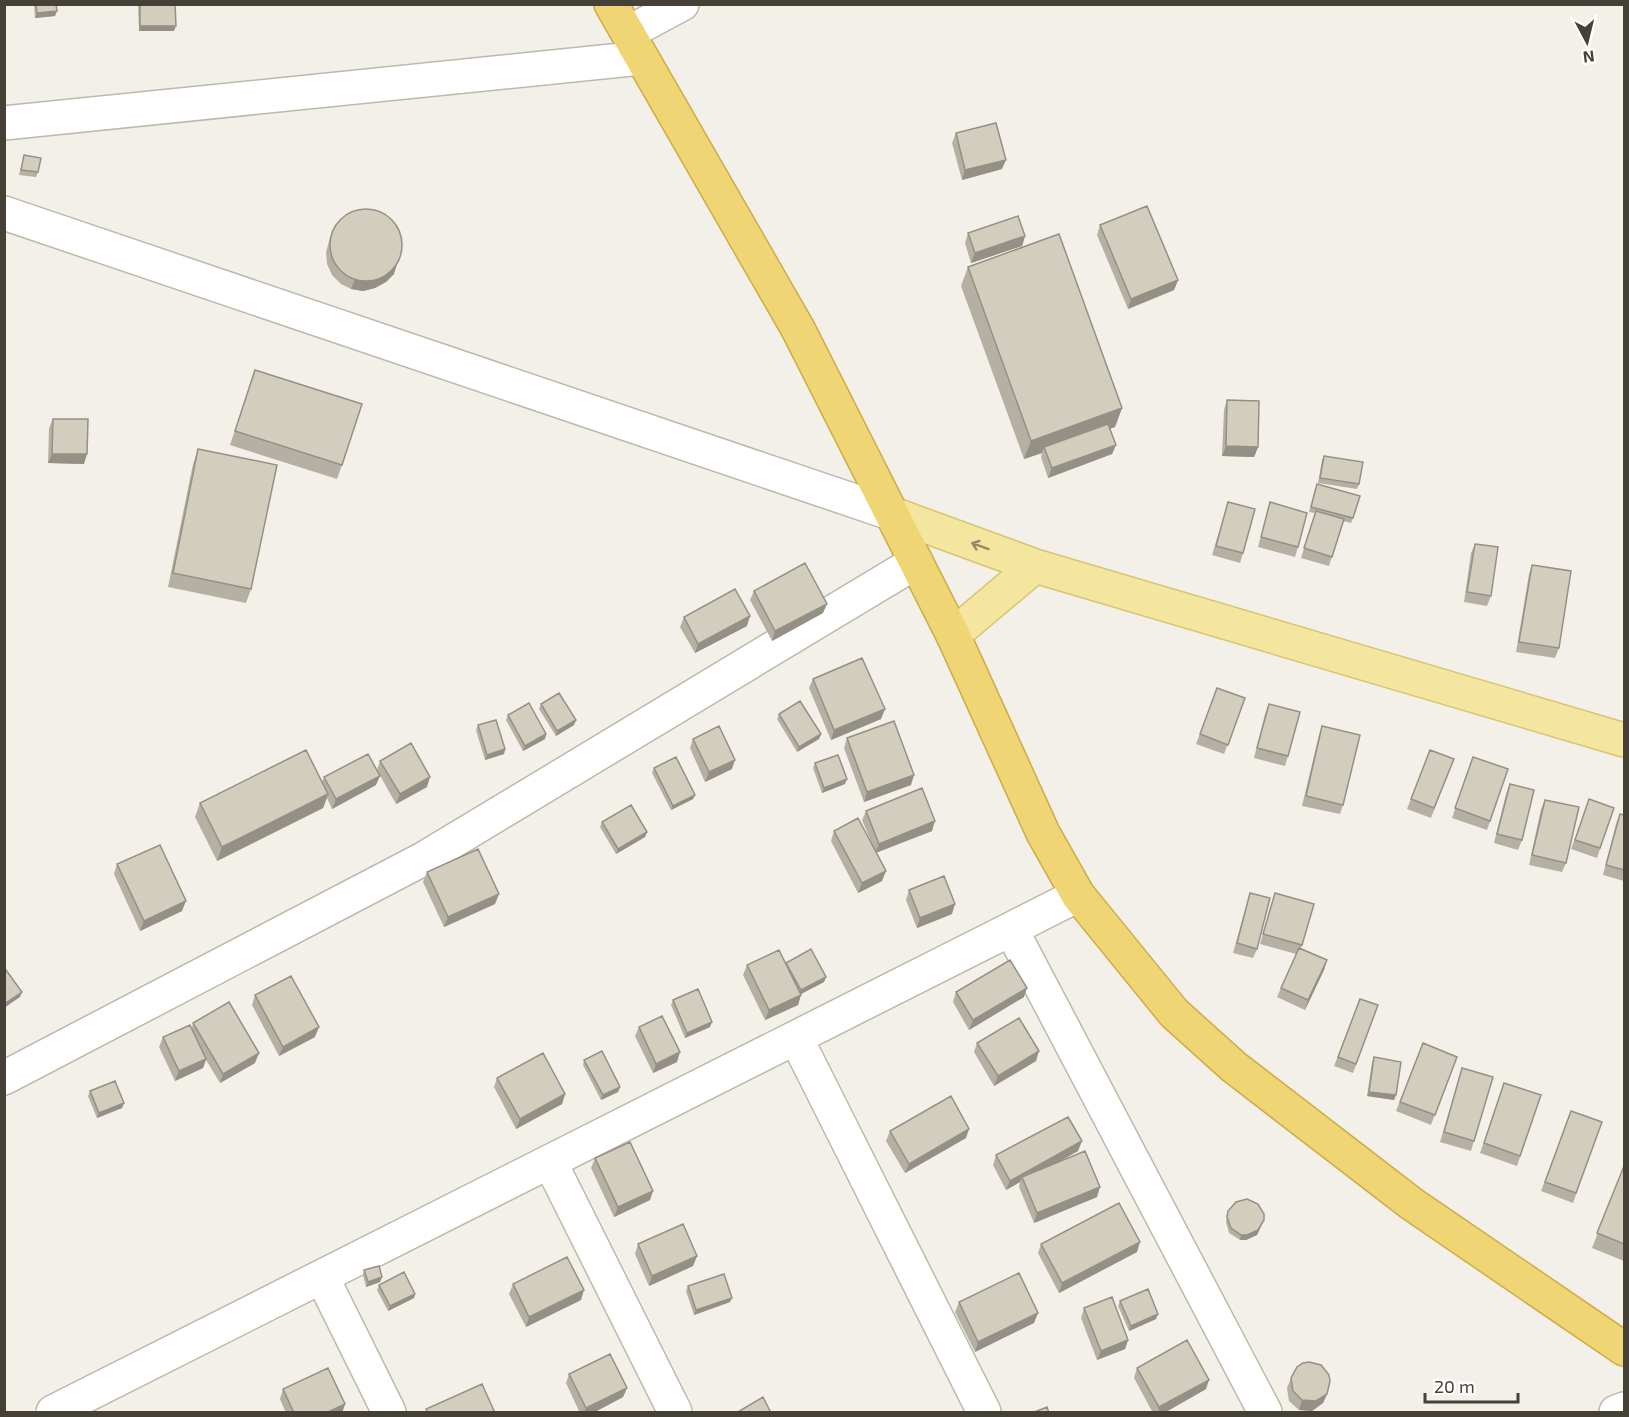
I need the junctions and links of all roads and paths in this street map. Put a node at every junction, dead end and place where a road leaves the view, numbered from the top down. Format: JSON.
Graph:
{"nodes":[{"id":1,"x":610,"y":4,"type":"edge"},
{"id":2,"x":682,"y":4,"type":"edge"},
{"id":3,"x":634,"y":45,"type":"junction"},
{"id":4,"x":4,"y":123,"type":"edge"},
{"id":5,"x":4,"y":213,"type":"edge"},
{"id":6,"x":893,"y":514,"type":"junction"},
{"id":7,"x":916,"y":562,"type":"junction"},
{"id":8,"x":1035,"y":566,"type":"junction"},
{"id":9,"x":953,"y":635,"type":"junction"},
{"id":10,"x":1624,"y":740,"type":"edge"},
{"id":11,"x":1078,"y":895,"type":"junction"},
{"id":12,"x":1011,"y":929,"type":"junction"},
{"id":13,"x":796,"y":1038,"type":"junction"},
{"id":14,"x":4,"y":1078,"type":"edge"},
{"id":15,"x":550,"y":1162,"type":"junction"},
{"id":16,"x":322,"y":1277,"type":"junction"},
{"id":17,"x":1624,"y":1349,"type":"edge"},
{"id":18,"x":91,"y":1404,"type":"edge"},
{"id":19,"x":1624,"y":1408,"type":"edge"},
{"id":20,"x":53,"y":1413,"type":"edge"},
{"id":21,"x":389,"y":1413,"type":"edge"},
{"id":22,"x":675,"y":1413,"type":"edge"},
{"id":23,"x":984,"y":1413,"type":"edge"},
{"id":24,"x":1265,"y":1413,"type":"edge"},
{"id":25,"x":1616,"y":1413,"type":"edge"}],
"edges":[{"from":1,"to":3,"type":"highway"},
{"from":2,"to":3,"type":"street"},
{"from":3,"to":4,"type":"street"},
{"from":3,"to":6,"type":"highway"},
{"from":5,"to":6,"type":"street"},
{"from":6,"to":7,"type":"highway"},
{"from":8,"to":6,"type":"main road","one_way":true},
{"from":7,"to":9,"type":"highway"},
{"from":7,"to":14,"type":"street"},
{"from":8,"to":9,"type":"main road"},
{"from":8,"to":10,"type":"main road"},
{"from":9,"to":11,"type":"highway"},
{"from":11,"to":12,"type":"street"},
{"from":11,"to":17,"type":"highway"},
{"from":12,"to":13,"type":"street"},
{"from":12,"to":24,"type":"street"},
{"from":13,"to":15,"type":"street"},
{"from":13,"to":23,"type":"street"},
{"from":15,"to":16,"type":"street"},
{"from":15,"to":22,"type":"street"},
{"from":16,"to":18,"type":"street"},
{"from":16,"to":21,"type":"street"},
{"from":18,"to":20,"type":"street"},
{"from":19,"to":25,"type":"street"}]}
